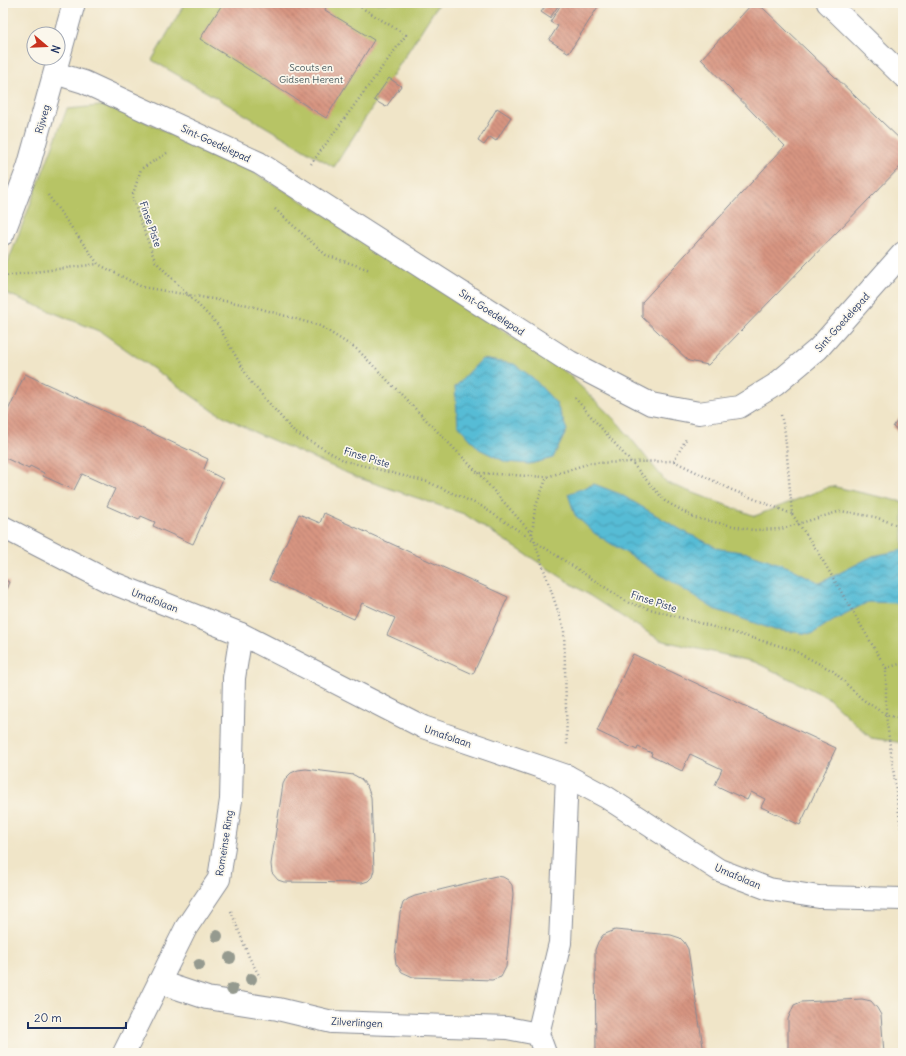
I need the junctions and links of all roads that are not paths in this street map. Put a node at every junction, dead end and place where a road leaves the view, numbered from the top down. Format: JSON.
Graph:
{"nodes":[{"id":1,"x":74,"y":3,"type":"edge"},
{"id":2,"x":828,"y":3,"type":"edge"},
{"id":3,"x":55,"y":73,"type":"junction"},
{"id":4,"x":901,"y":74,"type":"edge"},
{"id":5,"x":3,"y":234,"type":"edge"},
{"id":6,"x":903,"y":253,"type":"edge"},
{"id":7,"x":3,"y":527,"type":"edge"},
{"id":8,"x":241,"y":634,"type":"junction"},
{"id":9,"x":567,"y":776,"type":"junction"},
{"id":10,"x":903,"y":899,"type":"edge"},
{"id":11,"x":160,"y":982,"type":"junction"},
{"id":12,"x":542,"y":1043,"type":"edge"},
{"id":13,"x":124,"y":1053,"type":"edge"}],
"edges":[{"from":1,"to":3,"type":"street","name":"Rijweg"},
{"from":2,"to":4,"type":"street"},
{"from":3,"to":5,"type":"street","name":"Rijweg"},
{"from":3,"to":6,"type":"street","name":"Sint-Goedelepad"},
{"from":7,"to":8,"type":"street","name":"Umafolaan"},
{"from":8,"to":9,"type":"street","name":"Umafolaan"},
{"from":8,"to":11,"type":"street","name":"Romeinse Ring"},
{"from":9,"to":10,"type":"street","name":"Umafolaan"},
{"from":9,"to":12,"type":"street"},
{"from":11,"to":12,"type":"street","name":"Zilverlingen"},
{"from":11,"to":13,"type":"street","name":"Romeinse Ring"}]}
